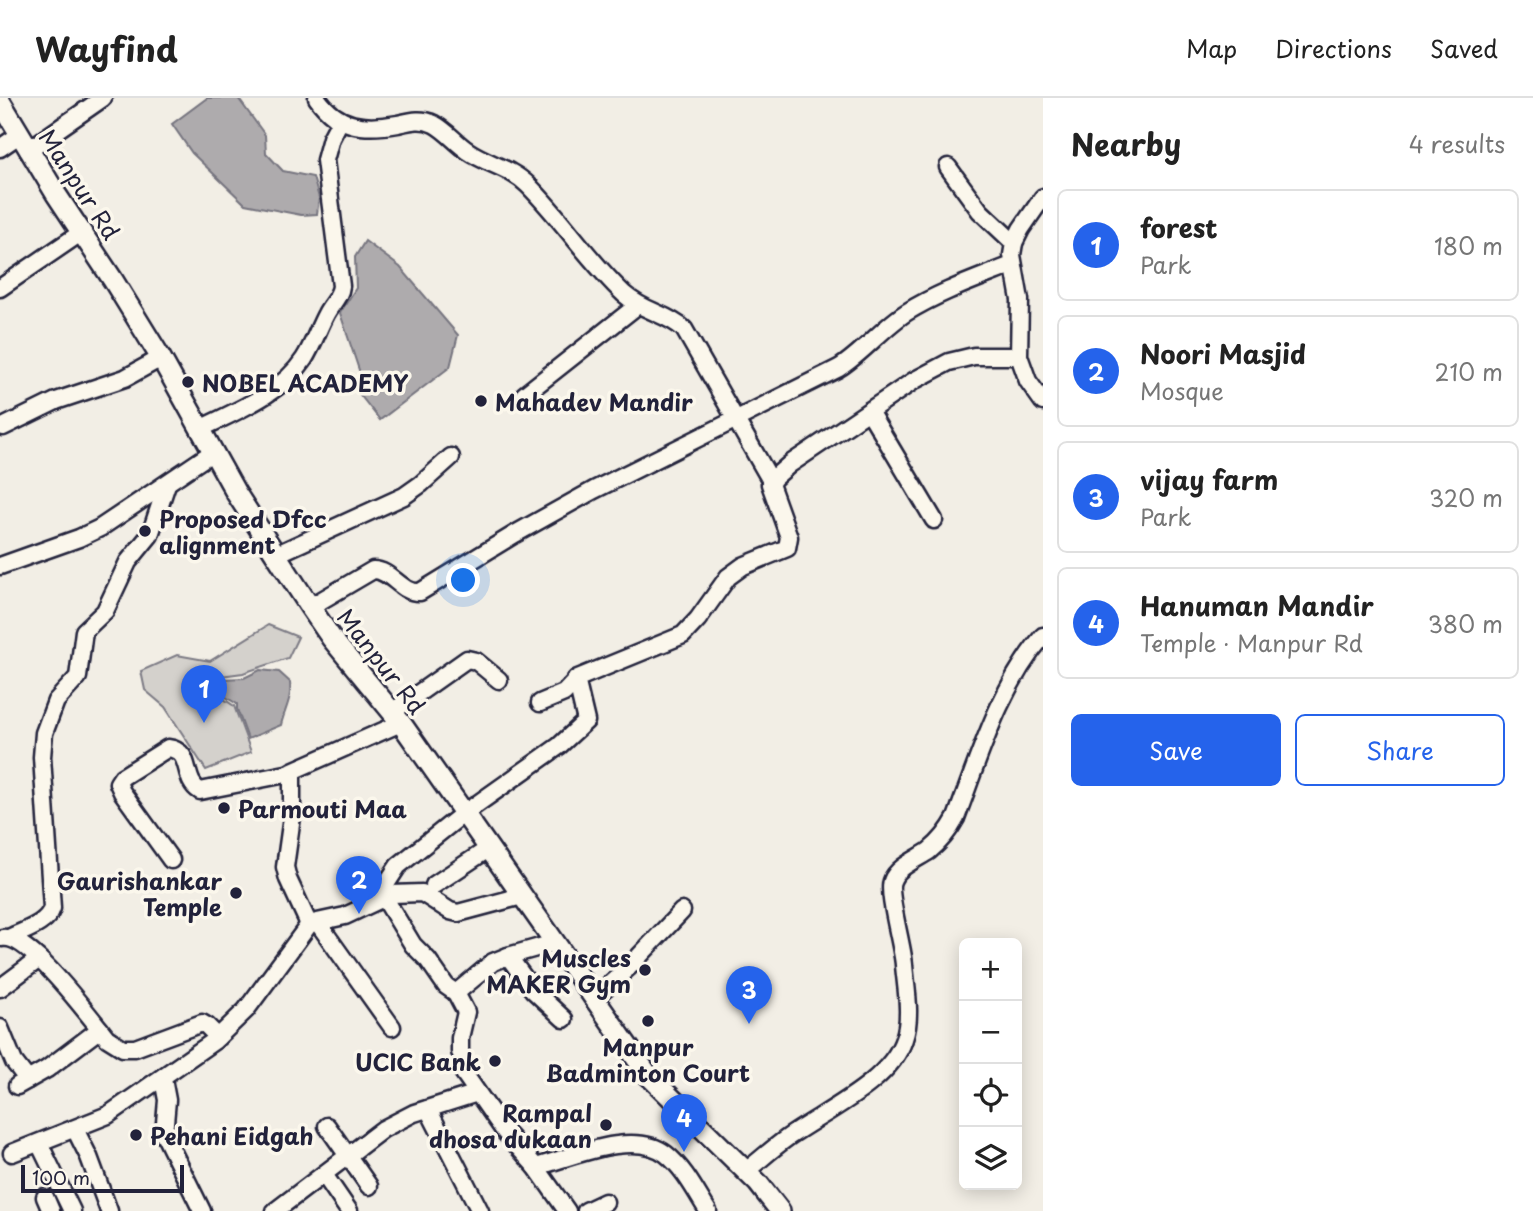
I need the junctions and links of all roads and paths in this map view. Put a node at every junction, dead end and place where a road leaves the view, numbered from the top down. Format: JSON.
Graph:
{"nodes":[{"id":1,"x":103,"y":98,"type":"edge"},
{"id":2,"x":317,"y":98,"type":"edge"},
{"id":3,"x":0,"y":101,"type":"edge"},
{"id":4,"x":340,"y":121,"type":"junction"},
{"id":5,"x":24,"y":142,"type":"junction"},
{"id":6,"x":0,"y":148,"type":"edge"},
{"id":7,"x":948,"y":167,"type":"dead end"},
{"id":8,"x":1043,"y":197,"type":"edge"},
{"id":9,"x":82,"y":232,"type":"junction"},
{"id":10,"x":1014,"y":243,"type":"junction"},
{"id":11,"x":1012,"y":265,"type":"junction"},
{"id":12,"x":0,"y":288,"type":"edge"},
{"id":13,"x":638,"y":305,"type":"junction"},
{"id":14,"x":1019,"y":356,"type":"junction"},
{"id":15,"x":161,"y":358,"type":"junction"},
{"id":16,"x":524,"y":394,"type":"dead end"},
{"id":17,"x":1043,"y":402,"type":"edge"},
{"id":18,"x":869,"y":411,"type":"junction"},
{"id":19,"x":737,"y":419,"type":"junction"},
{"id":20,"x":4,"y":427,"type":"dead end"},
{"id":21,"x":200,"y":429,"type":"junction"},
{"id":22,"x":213,"y":453,"type":"junction"},
{"id":23,"x":451,"y":457,"type":"dead end"},
{"id":24,"x":771,"y":481,"type":"junction"},
{"id":25,"x":167,"y":484,"type":"junction"},
{"id":26,"x":934,"y":520,"type":"dead end"},
{"id":27,"x":275,"y":555,"type":"junction"},
{"id":28,"x":0,"y":566,"type":"edge"},
{"id":29,"x":310,"y":607,"type":"junction"},
{"id":30,"x":1043,"y":636,"type":"edge"},
{"id":31,"x":576,"y":679,"type":"junction"},
{"id":32,"x":499,"y":680,"type":"dead end"},
{"id":33,"x":540,"y":703,"type":"dead end"},
{"id":34,"x":396,"y":718,"type":"junction"},
{"id":35,"x":291,"y":773,"type":"junction"},
{"id":36,"x":463,"y":814,"type":"junction"},
{"id":37,"x":488,"y":849,"type":"junction"},
{"id":38,"x":171,"y":860,"type":"dead end"},
{"id":39,"x":434,"y":885,"type":"dead end"},
{"id":40,"x":388,"y":895,"type":"junction"},
{"id":41,"x":522,"y":896,"type":"junction"},
{"id":42,"x":682,"y":911,"type":"dead end"},
{"id":43,"x":313,"y":923,"type":"junction"},
{"id":44,"x":5,"y":938,"type":"edge"},
{"id":45,"x":554,"y":943,"type":"junction"},
{"id":46,"x":508,"y":956,"type":"junction"},
{"id":47,"x":39,"y":960,"type":"junction"},
{"id":48,"x":0,"y":988,"type":"edge"},
{"id":49,"x":456,"y":993,"type":"junction"},
{"id":50,"x":594,"y":998,"type":"junction"},
{"id":51,"x":564,"y":1019,"type":"dead end"},
{"id":52,"x":392,"y":1027,"type":"dead end"},
{"id":53,"x":0,"y":1028,"type":"edge"},
{"id":54,"x":100,"y":1029,"type":"junction"},
{"id":55,"x":218,"y":1037,"type":"junction"},
{"id":56,"x":460,"y":1052,"type":"dead end"},
{"id":57,"x":461,"y":1069,"type":"dead end"},
{"id":58,"x":163,"y":1079,"type":"junction"},
{"id":59,"x":477,"y":1093,"type":"junction"},
{"id":60,"x":428,"y":1109,"type":"junction"},
{"id":61,"x":327,"y":1126,"type":"dead end"},
{"id":62,"x":75,"y":1129,"type":"junction"},
{"id":63,"x":38,"y":1143,"type":"junction"},
{"id":64,"x":12,"y":1153,"type":"dead end"},
{"id":65,"x":349,"y":1156,"type":"junction"},
{"id":66,"x":536,"y":1167,"type":"junction"},
{"id":67,"x":746,"y":1171,"type":"junction"},
{"id":68,"x":325,"y":1175,"type":"junction"},
{"id":69,"x":369,"y":1186,"type":"dead end"},
{"id":70,"x":604,"y":1202,"type":"dead end"},
{"id":71,"x":72,"y":1211,"type":"edge"},
{"id":72,"x":110,"y":1211,"type":"edge"},
{"id":73,"x":202,"y":1211,"type":"edge"},
{"id":74,"x":275,"y":1211,"type":"edge"},
{"id":75,"x":349,"y":1211,"type":"edge"},
{"id":76,"x":480,"y":1211,"type":"edge"},
{"id":77,"x":567,"y":1211,"type":"edge"},
{"id":78,"x":586,"y":1211,"type":"edge"},
{"id":79,"x":708,"y":1211,"type":"edge"},
{"id":80,"x":780,"y":1211,"type":"edge"}],
"edges":[{"from":1,"to":5,"type":"street"},
{"from":2,"to":4,"type":"street"},
{"from":3,"to":5,"type":"main road","name":"Manpur Rd"},
{"from":4,"to":13,"type":"street"},
{"from":4,"to":21,"type":"street"},
{"from":5,"to":6,"type":"street"},
{"from":5,"to":9,"type":"main road","name":"Manpur Rd"},
{"from":7,"to":10,"type":"street"},
{"from":8,"to":10,"type":"street"},
{"from":9,"to":12,"type":"street"},
{"from":9,"to":15,"type":"main road","name":"Manpur Rd"},
{"from":10,"to":11,"type":"street"},
{"from":11,"to":14,"type":"street"},
{"from":11,"to":19,"type":"street"},
{"from":13,"to":16,"type":"street"},
{"from":13,"to":19,"type":"street"},
{"from":14,"to":17,"type":"street"},
{"from":14,"to":18,"type":"street"},
{"from":15,"to":20,"type":"street"},
{"from":15,"to":21,"type":"main road","name":"Manpur Rd"},
{"from":18,"to":24,"type":"street"},
{"from":18,"to":26,"type":"street"},
{"from":19,"to":24,"type":"street"},
{"from":19,"to":29,"type":"street"},
{"from":21,"to":22,"type":"main road","name":"Manpur Rd"},
{"from":22,"to":25,"type":"street"},
{"from":22,"to":27,"type":"main road","name":"Manpur Rd"},
{"from":23,"to":27,"type":"street"},
{"from":24,"to":31,"type":"street"},
{"from":25,"to":28,"type":"street"},
{"from":25,"to":44,"type":"street"},
{"from":27,"to":29,"type":"main road","name":"Manpur Rd"},
{"from":29,"to":34,"type":"main road","name":"Manpur Rd"},
{"from":30,"to":67,"type":"street"},
{"from":31,"to":33,"type":"street"},
{"from":31,"to":36,"type":"street"},
{"from":32,"to":34,"type":"street"},
{"from":34,"to":35,"type":"street"},
{"from":34,"to":36,"type":"main road","name":"Manpur Rd"},
{"from":35,"to":38,"type":"street"},
{"from":35,"to":43,"type":"street"},
{"from":36,"to":37,"type":"main road","name":"Manpur Rd"},
{"from":36,"to":40,"type":"street"},
{"from":37,"to":39,"type":"street"},
{"from":37,"to":41,"type":"main road","name":"Manpur Rd"},
{"from":40,"to":41,"type":"street"},
{"from":40,"to":43,"type":"street"},
{"from":40,"to":49,"type":"street"},
{"from":41,"to":45,"type":"main road","name":"Manpur Rd"},
{"from":42,"to":50,"type":"street"},
{"from":43,"to":52,"type":"street"},
{"from":43,"to":55,"type":"street"},
{"from":44,"to":47,"type":"street"},
{"from":45,"to":46,"type":"street"},
{"from":45,"to":50,"type":"main road","name":"Manpur Rd"},
{"from":46,"to":49,"type":"street"},
{"from":46,"to":51,"type":"street"},
{"from":47,"to":48,"type":"street"},
{"from":47,"to":54,"type":"street"},
{"from":49,"to":56,"type":"street"},
{"from":50,"to":67,"type":"main road","name":"Manpur Rd"},
{"from":53,"to":54,"type":"street"},
{"from":54,"to":55,"type":"street"},
{"from":55,"to":58,"type":"street"},
{"from":57,"to":59,"type":"street"},
{"from":58,"to":62,"type":"street"},
{"from":58,"to":73,"type":"street"},
{"from":59,"to":60,"type":"street"},
{"from":59,"to":66,"type":"street"},
{"from":60,"to":65,"type":"street"},
{"from":60,"to":76,"type":"street"},
{"from":61,"to":65,"type":"street"},
{"from":62,"to":63,"type":"street"},
{"from":62,"to":72,"type":"street"},
{"from":63,"to":64,"type":"street"},
{"from":63,"to":71,"type":"street"},
{"from":65,"to":68,"type":"street"},
{"from":65,"to":69,"type":"street"},
{"from":66,"to":77,"type":"street"},
{"from":66,"to":79,"type":"street"},
{"from":67,"to":80,"type":"main road","name":"Manpur Rd"},
{"from":68,"to":74,"type":"street"},
{"from":68,"to":75,"type":"street"},
{"from":70,"to":78,"type":"street"}]}
